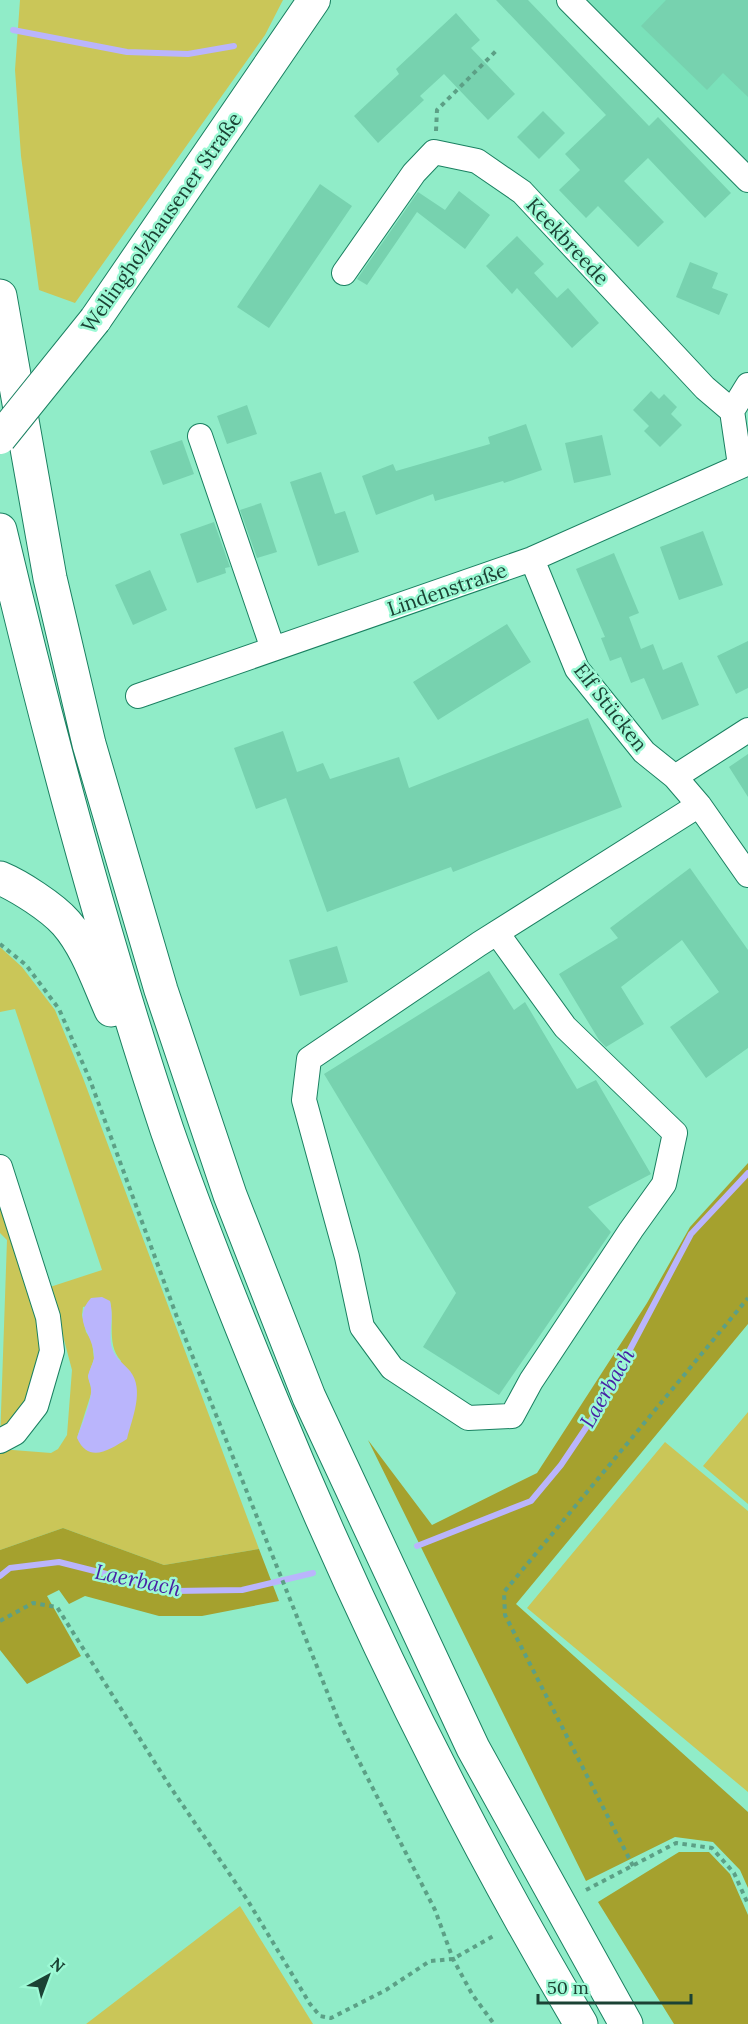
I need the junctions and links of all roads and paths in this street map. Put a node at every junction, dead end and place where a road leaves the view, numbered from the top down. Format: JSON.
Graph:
{"nodes":[{"id":1,"x":314,"y":0,"type":"edge"},
{"id":2,"x":569,"y":0,"type":"edge"},
{"id":3,"x":496,"y":51,"type":"dead end"},
{"id":4,"x":434,"y":152,"type":"junction"},
{"id":5,"x":748,"y":180,"type":"edge"},
{"id":6,"x":344,"y":273,"type":"dead end"},
{"id":7,"x":0,"y":296,"type":"edge"},
{"id":8,"x":748,"y":385,"type":"edge"},
{"id":9,"x":732,"y":411,"type":"junction"},
{"id":10,"x":200,"y":436,"type":"dead end"},
{"id":11,"x":0,"y":438,"type":"edge"},
{"id":12,"x":744,"y":464,"type":"edge"},
{"id":13,"x":0,"y":530,"type":"edge"},
{"id":14,"x":532,"y":559,"type":"junction"},
{"id":15,"x":273,"y":649,"type":"junction"},
{"id":16,"x":138,"y":696,"type":"dead end"},
{"id":17,"x":748,"y":730,"type":"edge"},
{"id":18,"x":675,"y":777,"type":"junction"},
{"id":19,"x":699,"y":805,"type":"junction"},
{"id":20,"x":748,"y":875,"type":"edge"},
{"id":21,"x":0,"y":878,"type":"edge"},
{"id":22,"x":497,"y":933,"type":"junction"},
{"id":23,"x":0,"y":944,"type":"edge"},
{"id":24,"x":168,"y":1131,"type":"junction"},
{"id":25,"x":0,"y":1167,"type":"edge"},
{"id":26,"x":748,"y":1298,"type":"edge"},
{"id":27,"x":0,"y":1441,"type":"edge"},
{"id":28,"x":0,"y":1621,"type":"edge"},
{"id":29,"x":633,"y":1866,"type":"junction"},
{"id":30,"x":586,"y":1890,"type":"dead end"},
{"id":31,"x":748,"y":1904,"type":"edge"},
{"id":32,"x":495,"y":1935,"type":"dead end"},
{"id":33,"x":453,"y":1959,"type":"junction"},
{"id":34,"x":331,"y":2018,"type":"junction"},
{"id":35,"x":329,"y":2024,"type":"edge"},
{"id":36,"x":494,"y":2024,"type":"edge"},
{"id":37,"x":581,"y":2024,"type":"edge"},
{"id":38,"x":626,"y":2024,"type":"edge"}],
"edges":[{"from":1,"to":11,"type":"main road","name":"Wellingholzhausener Straße","bridge":true},
{"from":2,"to":5,"type":"street"},
{"from":3,"to":4,"type":"path"},
{"from":4,"to":6,"type":"street"},
{"from":4,"to":9,"type":"street","name":"Keekbreede"},
{"from":7,"to":38,"type":"highway"},
{"from":8,"to":9,"type":"street"},
{"from":9,"to":12,"type":"street"},
{"from":10,"to":15,"type":"street"},
{"from":12,"to":14,"type":"street","name":"Lindenstraße"},
{"from":13,"to":24,"type":"highway"},
{"from":14,"to":15,"type":"street","name":"Lindenstraße"},
{"from":14,"to":18,"type":"street","name":"Elf Stücken"},
{"from":15,"to":16,"type":"street","name":"Lindenstraße"},
{"from":17,"to":18,"type":"street"},
{"from":18,"to":19,"type":"street","name":"Elf Stücken"},
{"from":19,"to":20,"type":"street","name":"Elf Stücken"},
{"from":19,"to":22,"type":"street"},
{"from":21,"to":24,"type":"highway"},
{"from":22,"to":22,"type":"street"},
{"from":23,"to":33,"type":"path"},
{"from":24,"to":37,"type":"highway"},
{"from":25,"to":27,"type":"street"},
{"from":26,"to":29,"type":"path"},
{"from":28,"to":34,"type":"path"},
{"from":29,"to":30,"type":"path"},
{"from":29,"to":31,"type":"path"},
{"from":32,"to":33,"type":"path"},
{"from":33,"to":34,"type":"path"},
{"from":33,"to":36,"type":"path"},
{"from":34,"to":35,"type":"path"}]}
